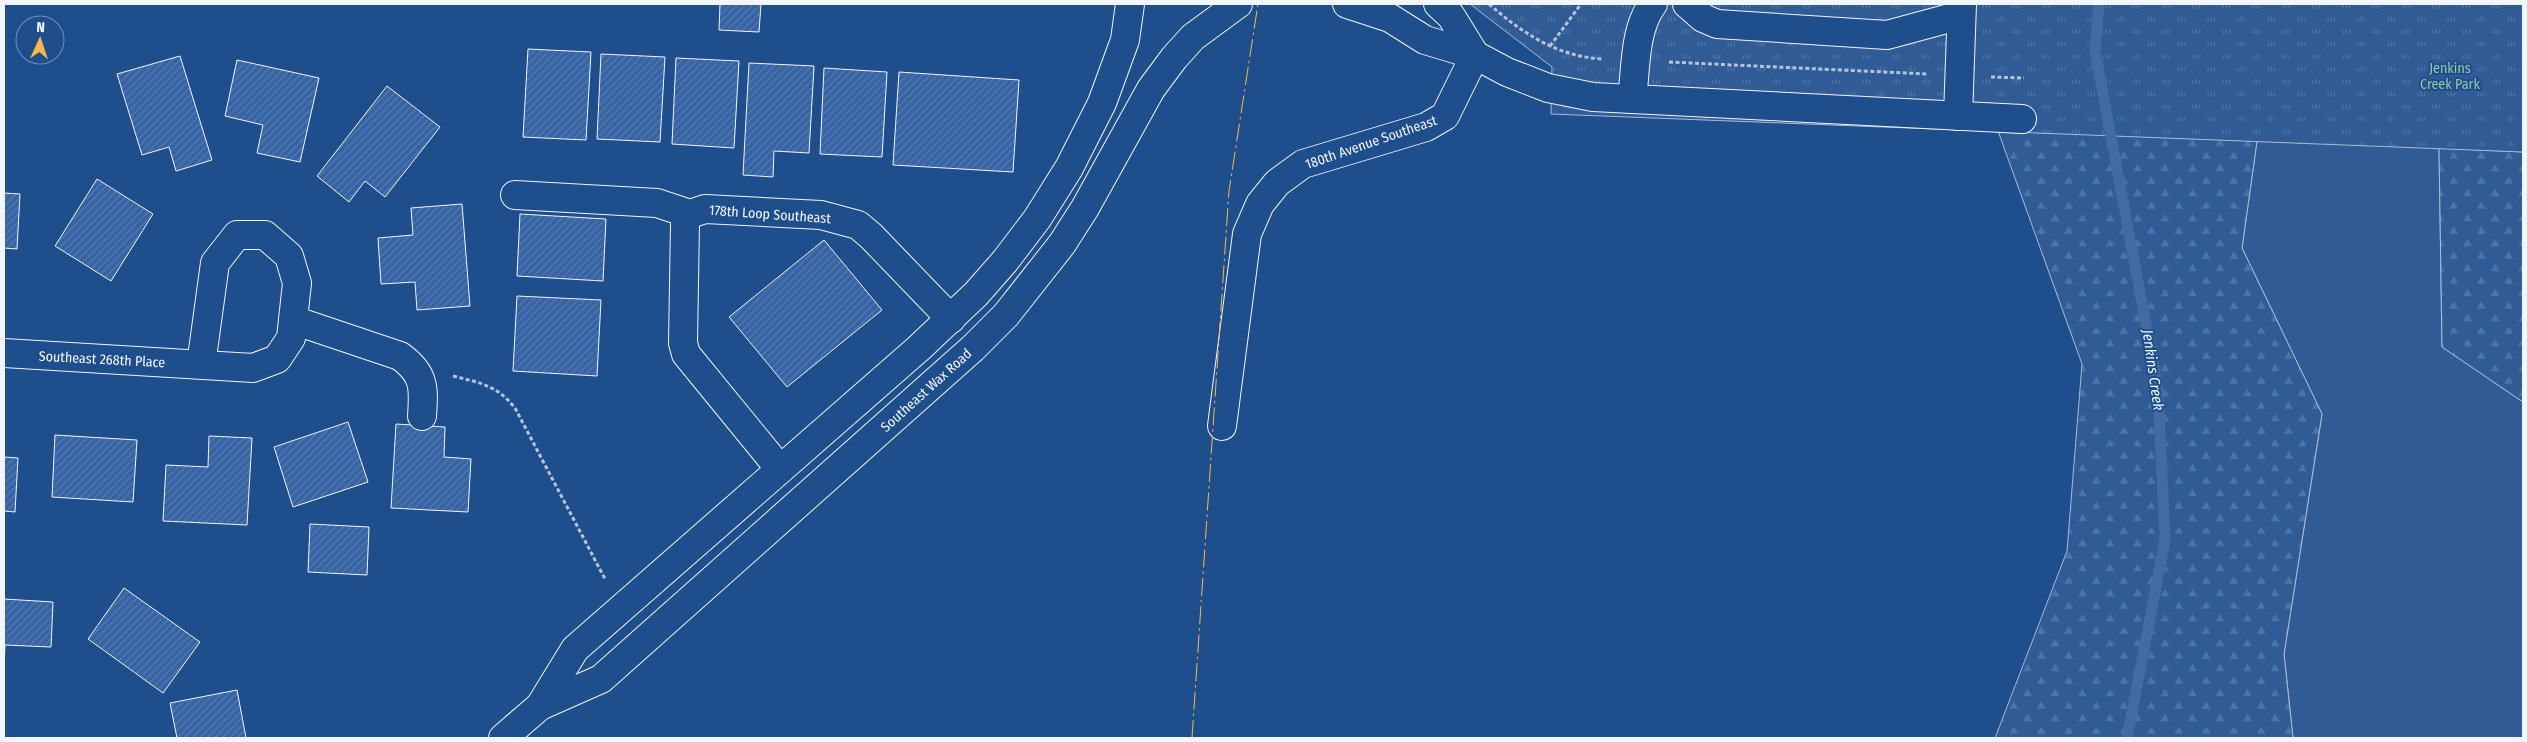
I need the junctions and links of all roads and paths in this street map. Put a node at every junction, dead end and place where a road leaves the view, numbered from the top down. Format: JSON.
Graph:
{"nodes":[{"id":1,"x":1130,"y":4,"type":"edge"},
{"id":2,"x":1238,"y":4,"type":"edge"},
{"id":3,"x":1347,"y":4,"type":"edge"},
{"id":4,"x":1438,"y":4,"type":"edge"},
{"id":5,"x":1581,"y":4,"type":"edge"},
{"id":6,"x":1653,"y":4,"type":"edge"},
{"id":7,"x":1688,"y":4,"type":"edge"},
{"id":8,"x":1962,"y":10,"type":"edge"},
{"id":9,"x":1550,"y":46,"type":"dead end"},
{"id":10,"x":1475,"y":55,"type":"junction"},
{"id":11,"x":1632,"y":99,"type":"junction"},
{"id":12,"x":1958,"y":116,"type":"junction"},
{"id":13,"x":2022,"y":119,"type":"dead end"},
{"id":14,"x":515,"y":195,"type":"dead end"},
{"id":15,"x":690,"y":214,"type":"junction"},
{"id":16,"x":951,"y":319,"type":"junction"},
{"id":17,"x":293,"y":320,"type":"junction"},
{"id":18,"x":4,"y":353,"type":"edge"},
{"id":19,"x":201,"y":364,"type":"junction"},
{"id":20,"x":411,"y":364,"type":"junction"},
{"id":21,"x":422,"y":416,"type":"dead end"},
{"id":22,"x":1222,"y":426,"type":"dead end"},
{"id":23,"x":780,"y":469,"type":"junction"},
{"id":24,"x":621,"y":608,"type":"junction"},
{"id":25,"x":540,"y":706,"type":"junction"},
{"id":26,"x":504,"y":738,"type":"edge"}],
"edges":[{"from":1,"to":16,"type":"street","name":"Southeast Wax Road"},
{"from":2,"to":25,"type":"street","name":"Southeast Wax Road"},
{"from":3,"to":10,"type":"street"},
{"from":4,"to":10,"type":"street"},
{"from":5,"to":9,"type":"path"},
{"from":6,"to":11,"type":"street"},
{"from":7,"to":8,"type":"street"},
{"from":8,"to":12,"type":"street"},
{"from":10,"to":11,"type":"street"},
{"from":10,"to":22,"type":"street","name":"180th Avenue Southeast"},
{"from":11,"to":12,"type":"street"},
{"from":12,"to":13,"type":"street"},
{"from":14,"to":15,"type":"street"},
{"from":15,"to":16,"type":"street","name":"178th Loop Southeast"},
{"from":15,"to":23,"type":"street","name":"178th Loop Southeast"},
{"from":16,"to":23,"type":"street","name":"Southeast Wax Road"},
{"from":17,"to":19,"type":"street","name":"Southeast 268th Place"},
{"from":17,"to":19,"type":"street","name":"Southeast 268th Place"},
{"from":17,"to":20,"type":"street"},
{"from":18,"to":19,"type":"street","name":"Southeast 268th Place"},
{"from":20,"to":21,"type":"street"},
{"from":20,"to":24,"type":"path"},
{"from":23,"to":24,"type":"street","name":"Southeast Wax Road"},
{"from":24,"to":25,"type":"street","name":"Southeast Wax Road"},
{"from":25,"to":26,"type":"street","name":"Southeast Wax Road"}]}
